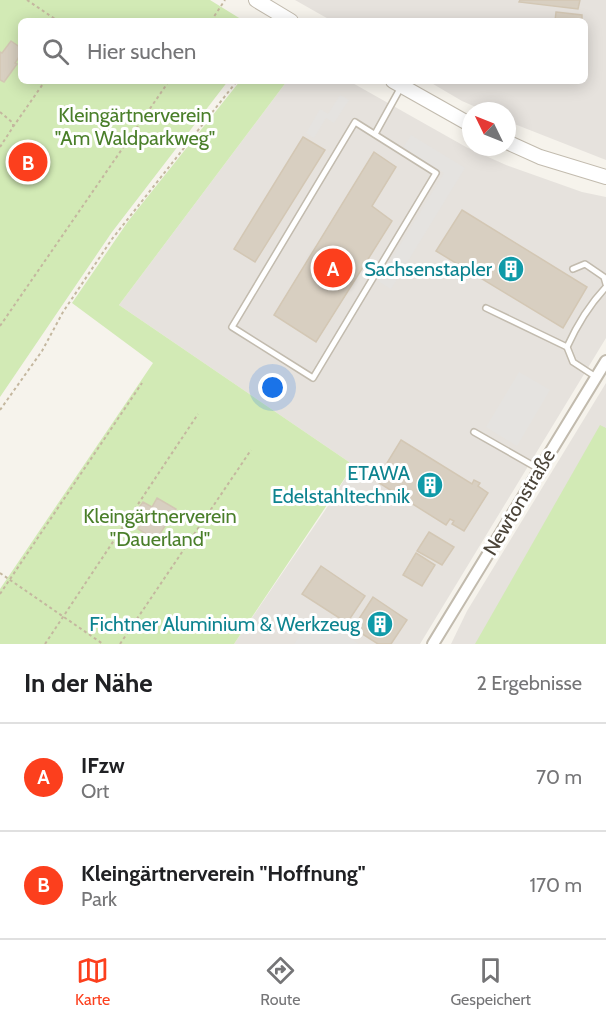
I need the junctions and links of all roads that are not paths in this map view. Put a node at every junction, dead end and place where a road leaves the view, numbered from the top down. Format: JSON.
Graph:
{"nodes":[{"id":1,"x":256,"y":0,"type":"edge"},
{"id":2,"x":286,"y":18,"type":"edge"},
{"id":3,"x":398,"y":84,"type":"edge"},
{"id":4,"x":400,"y":84,"type":"edge"},
{"id":5,"x":462,"y":119,"type":"edge"},
{"id":6,"x":375,"y":134,"type":"junction"},
{"id":7,"x":516,"y":146,"type":"edge"},
{"id":8,"x":606,"y":177,"type":"edge"},
{"id":9,"x":573,"y":268,"type":"dead end"},
{"id":10,"x":606,"y":285,"type":"edge"},
{"id":11,"x":486,"y":308,"type":"dead end"},
{"id":12,"x":567,"y":347,"type":"junction"},
{"id":13,"x":606,"y":361,"type":"edge"},
{"id":14,"x":596,"y":377,"type":"junction"},
{"id":15,"x":474,"y":432,"type":"dead end"},
{"id":16,"x":539,"y":469,"type":"junction"},
{"id":17,"x":433,"y":644,"type":"edge"}],
"edges":[{"from":1,"to":2,"type":"street"},
{"from":3,"to":6,"type":"lane"},
{"from":4,"to":5,"type":"street"},
{"from":6,"to":6,"type":"lane"},
{"from":7,"to":8,"type":"street"},
{"from":9,"to":10,"type":"lane"},
{"from":10,"to":12,"type":"lane"},
{"from":11,"to":12,"type":"lane"},
{"from":12,"to":14,"type":"lane"},
{"from":13,"to":14,"type":"street","name":"Newtonstraße"},
{"from":14,"to":16,"type":"street","name":"Newtonstraße"},
{"from":15,"to":16,"type":"lane"},
{"from":16,"to":17,"type":"street","name":"Newtonstraße"}]}
